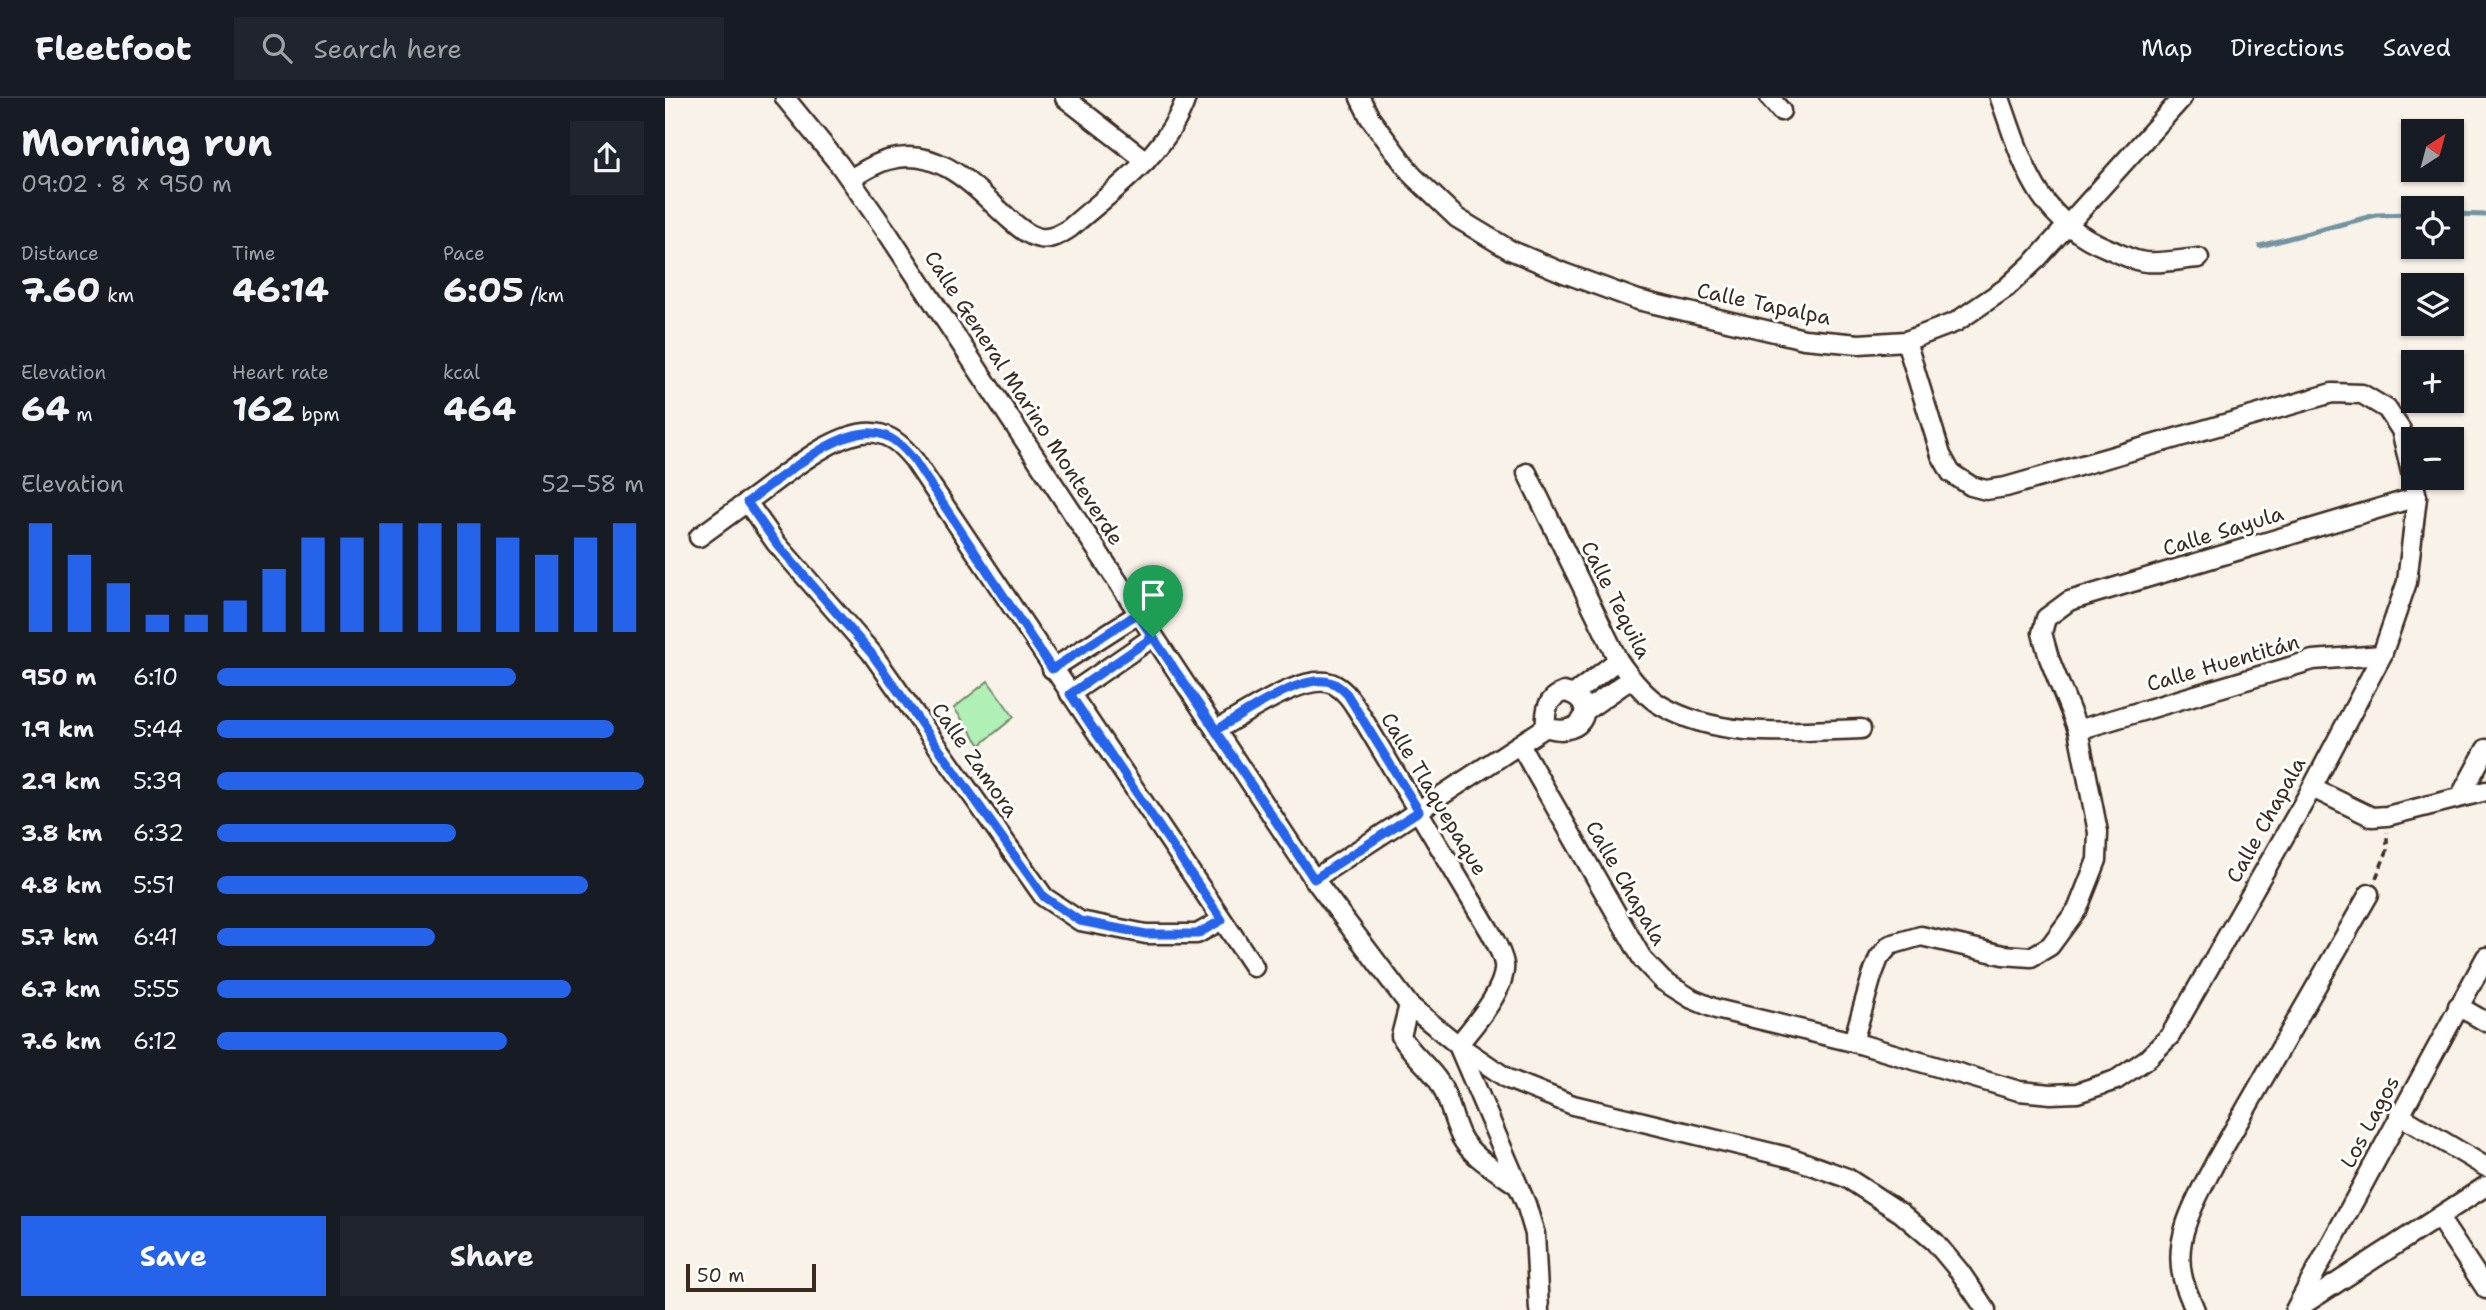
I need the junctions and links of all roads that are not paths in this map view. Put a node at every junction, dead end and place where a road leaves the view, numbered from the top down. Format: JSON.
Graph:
{"nodes":[{"id":1,"x":785,"y":98,"type":"edge"},
{"id":2,"x":1065,"y":98,"type":"edge"},
{"id":3,"x":1187,"y":98,"type":"edge"},
{"id":4,"x":1360,"y":98,"type":"edge"},
{"id":5,"x":2000,"y":98,"type":"edge"},
{"id":6,"x":2182,"y":98,"type":"edge"},
{"id":7,"x":1146,"y":161,"type":"junction"},
{"id":8,"x":850,"y":179,"type":"junction"},
{"id":9,"x":2067,"y":226,"type":"junction"},
{"id":10,"x":2199,"y":258,"type":"dead end"},
{"id":11,"x":1906,"y":341,"type":"junction"},
{"id":12,"x":1527,"y":473,"type":"dead end"},
{"id":13,"x":2417,"y":497,"type":"junction"},
{"id":14,"x":747,"y":502,"type":"junction"},
{"id":15,"x":699,"y":537,"type":"dead end"},
{"id":16,"x":1137,"y":614,"type":"junction"},
{"id":17,"x":1153,"y":637,"type":"junction"},
{"id":18,"x":2382,"y":655,"type":"junction"},
{"id":19,"x":1618,"y":660,"type":"junction"},
{"id":20,"x":1052,"y":669,"type":"junction"},
{"id":21,"x":1631,"y":679,"type":"junction"},
{"id":22,"x":1070,"y":694,"type":"junction"},
{"id":23,"x":1574,"y":694,"type":"junction"},
{"id":24,"x":1585,"y":711,"type":"junction"},
{"id":25,"x":1546,"y":727,"type":"junction"},
{"id":26,"x":1861,"y":729,"type":"dead end"},
{"id":27,"x":1216,"y":730,"type":"junction"},
{"id":28,"x":2078,"y":730,"type":"junction"},
{"id":29,"x":1520,"y":745,"type":"junction"},
{"id":30,"x":2486,"y":749,"type":"edge"},
{"id":31,"x":2312,"y":788,"type":"junction"},
{"id":32,"x":2486,"y":791,"type":"edge"},
{"id":33,"x":2460,"y":797,"type":"junction"},
{"id":34,"x":1419,"y":811,"type":"junction"},
{"id":35,"x":1314,"y":879,"type":"junction"},
{"id":36,"x":2369,"y":894,"type":"road end"},
{"id":37,"x":1222,"y":920,"type":"junction"},
{"id":38,"x":2486,"y":957,"type":"edge"},
{"id":39,"x":1254,"y":967,"type":"dead end"},
{"id":40,"x":1409,"y":1005,"type":"junction"},
{"id":41,"x":2458,"y":1006,"type":"junction"},
{"id":42,"x":2486,"y":1022,"type":"edge"},
{"id":43,"x":1853,"y":1042,"type":"junction"},
{"id":44,"x":1458,"y":1045,"type":"junction"},
{"id":45,"x":2399,"y":1115,"type":"junction"},
{"id":46,"x":2486,"y":1167,"type":"edge"},
{"id":47,"x":2486,"y":1186,"type":"edge"},
{"id":48,"x":1520,"y":1187,"type":"junction"},
{"id":49,"x":2439,"y":1218,"type":"junction"},
{"id":50,"x":2486,"y":1289,"type":"edge"},
{"id":51,"x":1539,"y":1310,"type":"edge"},
{"id":52,"x":1986,"y":1310,"type":"edge"},
{"id":53,"x":2195,"y":1310,"type":"edge"},
{"id":54,"x":2295,"y":1310,"type":"edge"}],
"edges":[{"from":1,"to":8,"type":"street","name":"Calle General Marino Monteverde"},
{"from":2,"to":7,"type":"street"},
{"from":3,"to":7,"type":"street"},
{"from":4,"to":11,"type":"street","name":"Calle Tapalpa"},
{"from":5,"to":9,"type":"street"},
{"from":6,"to":9,"type":"street","name":"Calle Tapalpa"},
{"from":7,"to":8,"type":"street"},
{"from":8,"to":16,"type":"street","name":"Calle General Marino Monteverde"},
{"from":9,"to":10,"type":"street"},
{"from":9,"to":11,"type":"street","name":"Calle Tapalpa"},
{"from":11,"to":13,"type":"street","name":"Calle Chapala"},
{"from":12,"to":19,"type":"street","name":"Calle Tequila"},
{"from":13,"to":18,"type":"street","name":"Calle Chapala"},
{"from":13,"to":28,"type":"street","name":"Calle Sayula"},
{"from":14,"to":15,"type":"street"},
{"from":14,"to":20,"type":"street"},
{"from":14,"to":37,"type":"street","name":"Calle Zamora"},
{"from":16,"to":17,"type":"street","name":"Calle General Marino Monteverde"},
{"from":16,"to":20,"type":"street"},
{"from":17,"to":22,"type":"street"},
{"from":17,"to":27,"type":"street","name":"Calle General Marino Monteverde"},
{"from":18,"to":28,"type":"street","name":"Calle Huentitán"},
{"from":18,"to":31,"type":"street","name":"Calle Chapala"},
{"from":19,"to":21,"type":"street","name":"Calle Tequila"},
{"from":19,"to":23,"type":"street"},
{"from":20,"to":22,"type":"street"},
{"from":21,"to":24,"type":"street"},
{"from":21,"to":26,"type":"street","name":"Calle Tequila"},
{"from":22,"to":37,"type":"street"},
{"from":23,"to":24,"type":"street"},
{"from":23,"to":25,"type":"street"},
{"from":24,"to":25,"type":"street"},
{"from":25,"to":29,"type":"street"},
{"from":27,"to":34,"type":"street","name":"Calle Tlaquepaque"},
{"from":27,"to":35,"type":"street","name":"Calle General Marino Monteverde"},
{"from":28,"to":43,"type":"street"},
{"from":29,"to":34,"type":"street"},
{"from":29,"to":43,"type":"street","name":"Calle Chapala"},
{"from":30,"to":33,"type":"street"},
{"from":31,"to":33,"type":"street"},
{"from":31,"to":43,"type":"street","name":"Calle Chapala"},
{"from":32,"to":33,"type":"street"},
{"from":34,"to":35,"type":"street"},
{"from":34,"to":44,"type":"street","name":"Calle Tlaquepaque"},
{"from":35,"to":40,"type":"street","name":"Calle General Marino Monteverde"},
{"from":36,"to":53,"type":"street"},
{"from":37,"to":39,"type":"street"},
{"from":38,"to":41,"type":"street","name":"Los Lagos"},
{"from":40,"to":44,"type":"street","name":"Calle General Marino Monteverde"},
{"from":40,"to":48,"type":"street"},
{"from":41,"to":42,"type":"street"},
{"from":41,"to":45,"type":"street","name":"Los Lagos"},
{"from":44,"to":48,"type":"street"},
{"from":44,"to":52,"type":"street","name":"Calle General Marino Monteverde"},
{"from":45,"to":46,"type":"street"},
{"from":45,"to":54,"type":"street","name":"Los Lagos"},
{"from":47,"to":49,"type":"street"},
{"from":48,"to":51,"type":"street"},
{"from":49,"to":50,"type":"street"},
{"from":49,"to":54,"type":"street"}]}
